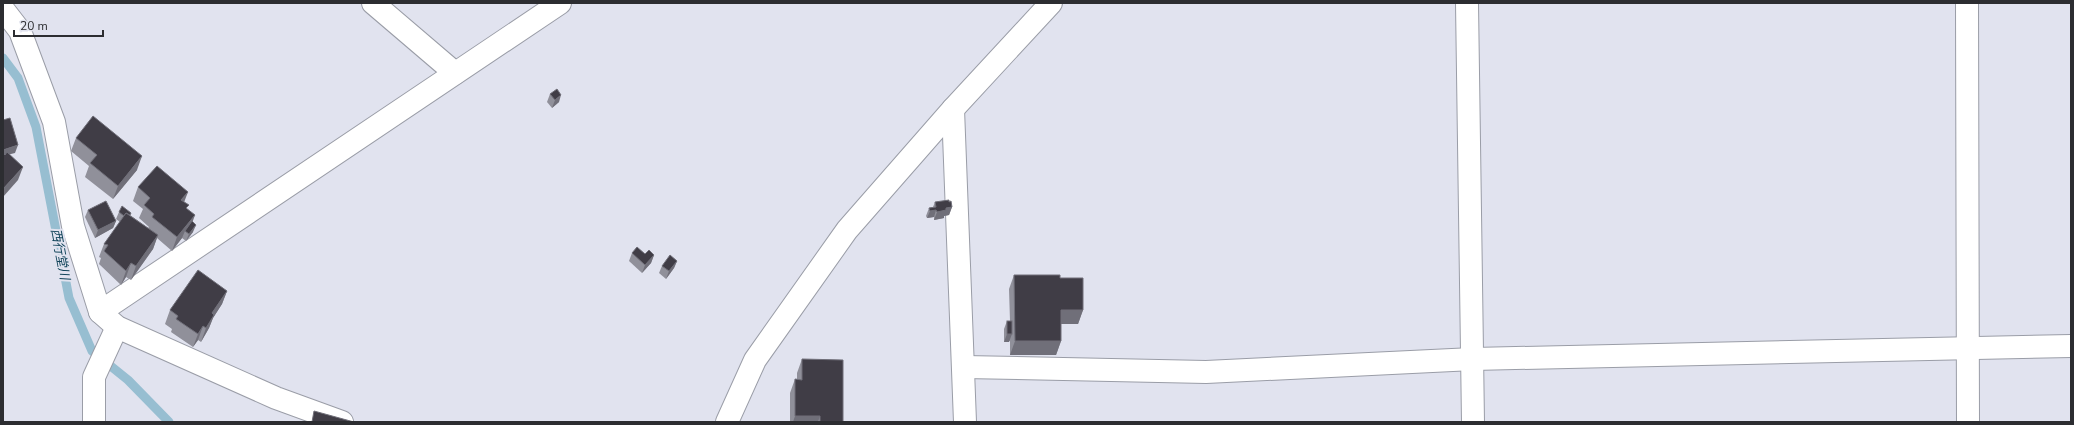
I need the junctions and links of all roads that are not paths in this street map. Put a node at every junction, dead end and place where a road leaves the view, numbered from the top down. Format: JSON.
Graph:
{"nodes":[{"id":1,"x":373,"y":3,"type":"edge"},
{"id":2,"x":560,"y":3,"type":"edge"},
{"id":3,"x":1051,"y":3,"type":"edge"},
{"id":4,"x":1467,"y":3,"type":"edge"},
{"id":5,"x":1966,"y":3,"type":"edge"},
{"id":6,"x":3,"y":9,"type":"edge"},
{"id":7,"x":455,"y":73,"type":"junction"},
{"id":8,"x":953,"y":109,"type":"junction"},
{"id":9,"x":100,"y":312,"type":"junction"},
{"id":10,"x":117,"y":327,"type":"junction"},
{"id":11,"x":2071,"y":346,"type":"edge"},
{"id":12,"x":1968,"y":348,"type":"junction"},
{"id":13,"x":1472,"y":359,"type":"junction"},
{"id":14,"x":964,"y":367,"type":"junction"},
{"id":15,"x":94,"y":422,"type":"edge"},
{"id":16,"x":342,"y":422,"type":"edge"},
{"id":17,"x":727,"y":422,"type":"edge"},
{"id":18,"x":965,"y":422,"type":"edge"},
{"id":19,"x":1473,"y":422,"type":"edge"},
{"id":20,"x":1968,"y":422,"type":"edge"}],
"edges":[{"from":1,"to":7,"type":"street"},
{"from":2,"to":7,"type":"street"},
{"from":3,"to":8,"type":"street"},
{"from":4,"to":13,"type":"street"},
{"from":5,"to":12,"type":"street"},
{"from":6,"to":9,"type":"street"},
{"from":7,"to":9,"type":"street"},
{"from":8,"to":14,"type":"street"},
{"from":8,"to":17,"type":"street"},
{"from":9,"to":10,"type":"street"},
{"from":10,"to":15,"type":"street"},
{"from":10,"to":16,"type":"street"},
{"from":11,"to":12,"type":"street"},
{"from":12,"to":13,"type":"street"},
{"from":12,"to":20,"type":"street"},
{"from":13,"to":14,"type":"street"},
{"from":13,"to":19,"type":"street"},
{"from":14,"to":18,"type":"street"}]}
